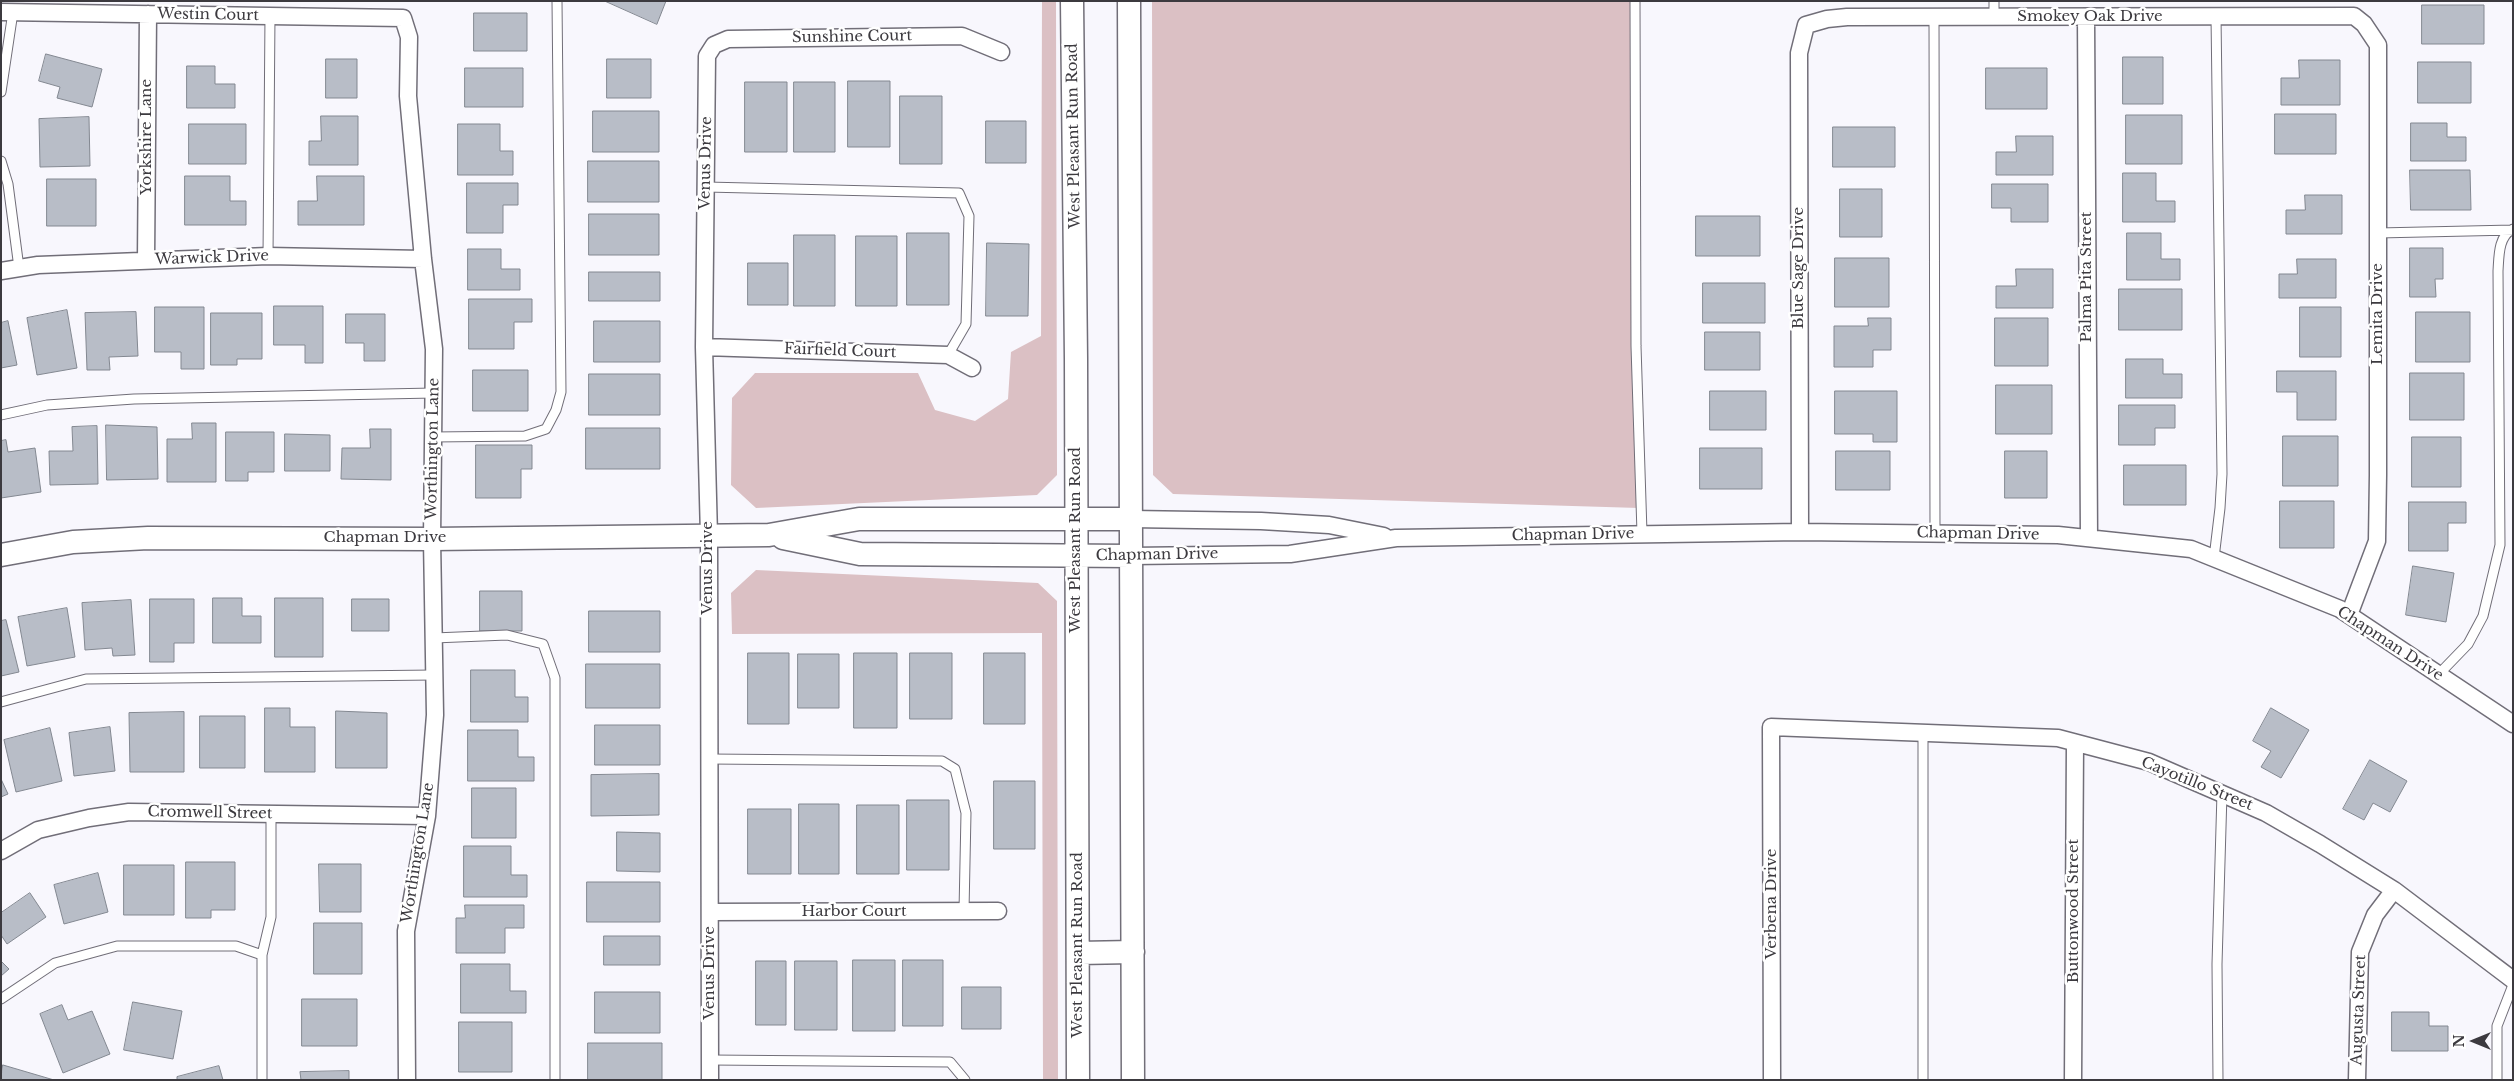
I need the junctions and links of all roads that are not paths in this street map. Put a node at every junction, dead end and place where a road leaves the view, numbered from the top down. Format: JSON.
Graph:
{"nodes":[{"id":1,"x":557,"y":1,"type":"edge"},
{"id":2,"x":1072,"y":1,"type":"edge"},
{"id":3,"x":1130,"y":1,"type":"edge"},
{"id":4,"x":1635,"y":1,"type":"edge"},
{"id":5,"x":1994,"y":9,"type":"edge"},
{"id":6,"x":7,"y":12,"type":"edge"},
{"id":7,"x":148,"y":14,"type":"junction"},
{"id":8,"x":270,"y":16,"type":"junction"},
{"id":9,"x":2216,"y":16,"type":"junction"},
{"id":10,"x":2354,"y":16,"type":"joint"},
{"id":11,"x":1934,"y":17,"type":"junction"},
{"id":12,"x":2086,"y":17,"type":"junction"},
{"id":13,"x":384,"y":18,"type":"joint"},
{"id":14,"x":1826,"y":19,"type":"joint"},
{"id":15,"x":1001,"y":52,"type":"dead end"},
{"id":16,"x":707,"y":56,"type":"joint"},
{"id":17,"x":1,"y":92,"type":"edge"},
{"id":18,"x":1,"y":161,"type":"edge"},
{"id":19,"x":706,"y":188,"type":"junction"},
{"id":20,"x":2511,"y":230,"type":"edge"},
{"id":21,"x":2378,"y":233,"type":"junction"},
{"id":22,"x":268,"y":256,"type":"junction"},
{"id":23,"x":423,"y":259,"type":"junction"},
{"id":24,"x":146,"y":260,"type":"junction"},
{"id":25,"x":19,"y":268,"type":"junction"},
{"id":26,"x":1,"y":271,"type":"edge"},
{"id":27,"x":704,"y":347,"type":"junction"},
{"id":28,"x":948,"y":355,"type":"junction"},
{"id":29,"x":972,"y":368,"type":"dead end"},
{"id":30,"x":434,"y":393,"type":"junction"},
{"id":31,"x":1,"y":415,"type":"edge"},
{"id":32,"x":433,"y":438,"type":"junction"},
{"id":33,"x":1076,"y":518,"type":"junction"},
{"id":34,"x":1131,"y":519,"type":"junction"},
{"id":35,"x":1800,"y":532,"type":"junction"},
{"id":36,"x":1935,"y":533,"type":"junction"},
{"id":37,"x":1642,"y":534,"type":"junction"},
{"id":38,"x":769,"y":535,"type":"junction"},
{"id":39,"x":708,"y":536,"type":"junction"},
{"id":40,"x":1396,"y":538,"type":"junction"},
{"id":41,"x":2089,"y":538,"type":"junction"},
{"id":42,"x":432,"y":539,"type":"junction"},
{"id":43,"x":1,"y":555,"type":"edge"},
{"id":44,"x":1076,"y":556,"type":"junction"},
{"id":45,"x":1132,"y":556,"type":"junction"},
{"id":46,"x":2214,"y":558,"type":"junction"},
{"id":47,"x":2349,"y":615,"type":"junction"},
{"id":48,"x":434,"y":638,"type":"junction"},
{"id":49,"x":434,"y":675,"type":"junction"},
{"id":50,"x":2438,"y":675,"type":"junction"},
{"id":51,"x":1,"y":702,"type":"edge"},
{"id":52,"x":2513,"y":724,"type":"edge"},
{"id":53,"x":1771,"y":727,"type":"joint"},
{"id":54,"x":1923,"y":733,"type":"junction"},
{"id":55,"x":2075,"y":743,"type":"junction"},
{"id":56,"x":709,"y":759,"type":"junction"},
{"id":57,"x":2222,"y":793,"type":"junction"},
{"id":58,"x":271,"y":814,"type":"junction"},
{"id":59,"x":427,"y":816,"type":"junction"},
{"id":60,"x":1,"y":851,"type":"edge"},
{"id":61,"x":2394,"y":890,"type":"junction"},
{"id":62,"x":964,"y":911,"type":"junction"},
{"id":63,"x":998,"y":911,"type":"dead end"},
{"id":64,"x":710,"y":912,"type":"junction"},
{"id":65,"x":1132,"y":952,"type":"junction"},
{"id":66,"x":1078,"y":953,"type":"junction"},
{"id":67,"x":262,"y":956,"type":"junction"},
{"id":68,"x":2513,"y":980,"type":"edge"},
{"id":69,"x":2513,"y":985,"type":"edge"},
{"id":70,"x":1,"y":998,"type":"edge"},
{"id":71,"x":710,"y":1060,"type":"junction"},
{"id":72,"x":262,"y":1080,"type":"edge"},
{"id":73,"x":407,"y":1080,"type":"edge"},
{"id":74,"x":555,"y":1080,"type":"edge"},
{"id":75,"x":710,"y":1080,"type":"edge"},
{"id":76,"x":965,"y":1080,"type":"edge"},
{"id":77,"x":1078,"y":1080,"type":"edge"},
{"id":78,"x":1133,"y":1080,"type":"edge"},
{"id":79,"x":1772,"y":1080,"type":"edge"},
{"id":80,"x":1923,"y":1080,"type":"edge"},
{"id":81,"x":2073,"y":1080,"type":"edge"},
{"id":82,"x":2218,"y":1080,"type":"edge"},
{"id":83,"x":2357,"y":1080,"type":"edge"},
{"id":84,"x":2497,"y":1080,"type":"edge"}],
"edges":[{"from":1,"to":32,"type":"lane"},
{"from":2,"to":33,"type":"main road","name":"West Pleasant Run Road"},
{"from":3,"to":34,"type":"main road"},
{"from":4,"to":37,"type":"lane"},
{"from":5,"to":11,"type":"street","name":"Smokey Oak Drive"},
{"from":5,"to":12,"type":"street","name":"Smokey Oak Drive"},
{"from":6,"to":7,"type":"street","name":"Westin Court"},
{"from":6,"to":17,"type":"lane"},
{"from":7,"to":8,"type":"street","name":"Westin Court"},
{"from":7,"to":24,"type":"street","name":"Yorkshire Lane"},
{"from":8,"to":13,"type":"street","name":"Westin Court"},
{"from":8,"to":22,"type":"lane"},
{"from":9,"to":10,"type":"street","name":"Smokey Oak Drive"},
{"from":9,"to":12,"type":"street","name":"Smokey Oak Drive"},
{"from":9,"to":46,"type":"lane"},
{"from":10,"to":21,"type":"street","name":"Lemita Drive"},
{"from":11,"to":14,"type":"street","name":"Smokey Oak Drive"},
{"from":11,"to":36,"type":"lane"},
{"from":12,"to":41,"type":"street","name":"Palma Pita Street"},
{"from":13,"to":23,"type":"street","name":"Worthington Lane"},
{"from":14,"to":35,"type":"street","name":"Blue Sage Drive"},
{"from":15,"to":16,"type":"street","name":"Sunshine Court"},
{"from":16,"to":19,"type":"street","name":"Venus Drive"},
{"from":18,"to":25,"type":"lane"},
{"from":19,"to":27,"type":"street","name":"Venus Drive"},
{"from":19,"to":28,"type":"lane"},
{"from":20,"to":21,"type":"lane"},
{"from":20,"to":50,"type":"lane"},
{"from":21,"to":47,"type":"street","name":"Lemita Drive"},
{"from":22,"to":23,"type":"street","name":"Warwick Drive"},
{"from":22,"to":24,"type":"street","name":"Warwick Drive"},
{"from":23,"to":30,"type":"street","name":"Worthington Lane"},
{"from":24,"to":25,"type":"street","name":"Warwick Drive"},
{"from":25,"to":26,"type":"street","name":"Warwick Drive"},
{"from":27,"to":28,"type":"street","name":"Fairfield Court"},
{"from":27,"to":39,"type":"street","name":"Venus Drive"},
{"from":28,"to":29,"type":"street","name":"Fairfield Court"},
{"from":30,"to":31,"type":"lane"},
{"from":30,"to":32,"type":"street","name":"Worthington Lane"},
{"from":32,"to":42,"type":"street","name":"Worthington Lane"},
{"from":33,"to":34,"type":"main road","name":"Chapman Drive"},
{"from":33,"to":38,"type":"main road","name":"Chapman Drive"},
{"from":33,"to":44,"type":"main road","name":"West Pleasant Run Road"},
{"from":34,"to":40,"type":"street","name":"Chapman Drive"},
{"from":34,"to":45,"type":"main road"},
{"from":35,"to":36,"type":"street","name":"Chapman Drive"},
{"from":35,"to":37,"type":"street","name":"Chapman Drive"},
{"from":36,"to":41,"type":"street","name":"Chapman Drive"},
{"from":37,"to":40,"type":"street","name":"Chapman Drive"},
{"from":38,"to":39,"type":"main road","name":"Chapman Drive"},
{"from":38,"to":44,"type":"main road","name":"Chapman Drive"},
{"from":39,"to":42,"type":"main road","name":"Chapman Drive"},
{"from":39,"to":56,"type":"street","name":"Venus Drive"},
{"from":40,"to":45,"type":"street","name":"Chapman Drive"},
{"from":41,"to":46,"type":"street","name":"Chapman Drive"},
{"from":42,"to":43,"type":"main road","name":"Chapman Drive"},
{"from":42,"to":48,"type":"street","name":"Worthington Lane"},
{"from":44,"to":45,"type":"main road","name":"Chapman Drive"},
{"from":44,"to":66,"type":"main road","name":"West Pleasant Run Road"},
{"from":45,"to":65,"type":"main road"},
{"from":46,"to":47,"type":"street","name":"Chapman Drive"},
{"from":47,"to":50,"type":"street","name":"Chapman Drive"},
{"from":48,"to":49,"type":"street","name":"Worthington Lane"},
{"from":48,"to":74,"type":"lane"},
{"from":49,"to":51,"type":"lane"},
{"from":49,"to":59,"type":"street","name":"Worthington Lane"},
{"from":50,"to":52,"type":"street","name":"Chapman Drive"},
{"from":53,"to":54,"type":"street","name":"Cayotillo Street"},
{"from":53,"to":79,"type":"street","name":"Verbena Drive"},
{"from":54,"to":55,"type":"street","name":"Cayotillo Street"},
{"from":54,"to":80,"type":"lane"},
{"from":55,"to":57,"type":"street","name":"Cayotillo Street"},
{"from":55,"to":81,"type":"street","name":"Buttonwood Street"},
{"from":56,"to":62,"type":"lane"},
{"from":56,"to":64,"type":"street","name":"Venus Drive"},
{"from":57,"to":61,"type":"street","name":"Cayotillo Street"},
{"from":57,"to":82,"type":"lane"},
{"from":58,"to":59,"type":"street","name":"Cromwell Street"},
{"from":58,"to":60,"type":"street","name":"Cromwell Street"},
{"from":58,"to":67,"type":"lane"},
{"from":59,"to":73,"type":"street","name":"Worthington Lane"},
{"from":61,"to":68,"type":"street","name":"Cayotillo Street"},
{"from":61,"to":83,"type":"street","name":"Augusta Street"},
{"from":62,"to":63,"type":"street","name":"Harbor Court"},
{"from":62,"to":64,"type":"street","name":"Harbor Court"},
{"from":64,"to":71,"type":"street","name":"Venus Drive"},
{"from":65,"to":66,"type":"main road"},
{"from":65,"to":78,"type":"main road"},
{"from":66,"to":77,"type":"main road","name":"West Pleasant Run Road"},
{"from":67,"to":70,"type":"lane"},
{"from":67,"to":72,"type":"lane"},
{"from":69,"to":84,"type":"lane"},
{"from":71,"to":75,"type":"street","name":"Venus Drive"},
{"from":71,"to":76,"type":"lane"}]}
